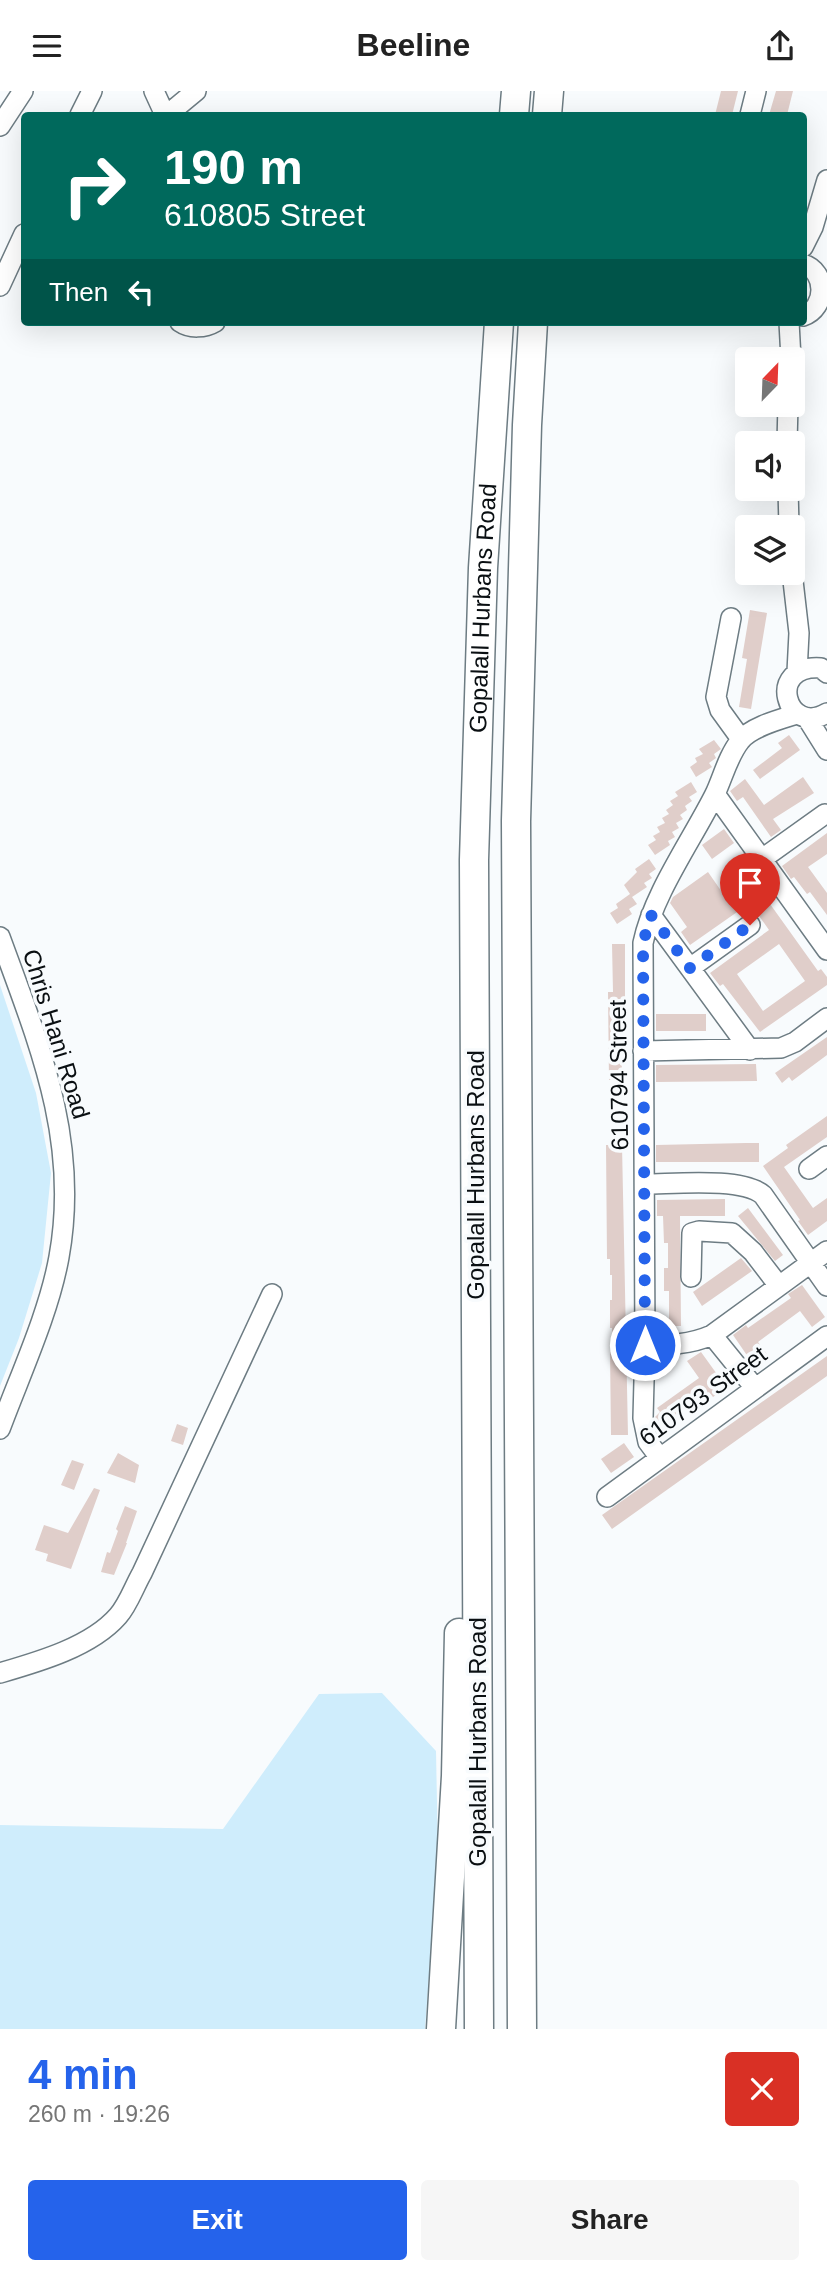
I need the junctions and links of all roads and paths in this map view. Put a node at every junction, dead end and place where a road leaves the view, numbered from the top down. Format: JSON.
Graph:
{"nodes":[{"id":1,"x":23,"y":91,"type":"edge"},
{"id":2,"x":92,"y":91,"type":"edge"},
{"id":3,"x":154,"y":91,"type":"edge"},
{"id":4,"x":196,"y":91,"type":"edge"},
{"id":5,"x":516,"y":91,"type":"edge"},
{"id":6,"x":549,"y":91,"type":"edge"},
{"id":7,"x":756,"y":91,"type":"edge"},
{"id":8,"x":82,"y":112,"type":"edge"},
{"id":9,"x":164,"y":112,"type":"edge"},
{"id":10,"x":170,"y":112,"type":"edge"},
{"id":11,"x":514,"y":112,"type":"edge"},
{"id":12,"x":547,"y":112,"type":"edge"},
{"id":13,"x":751,"y":112,"type":"edge"},
{"id":14,"x":0,"y":126,"type":"edge"},
{"id":15,"x":827,"y":180,"type":"edge"},
{"id":16,"x":813,"y":227,"type":"junction"},
{"id":17,"x":807,"y":239,"type":"edge"},
{"id":18,"x":21,"y":240,"type":"edge"},
{"id":19,"x":810,"y":267,"type":"edge"},
{"id":20,"x":0,"y":286,"type":"edge"},
{"id":21,"x":807,"y":316,"type":"edge"},
{"id":22,"x":499,"y":326,"type":"edge"},
{"id":23,"x":533,"y":326,"type":"edge"},
{"id":24,"x":799,"y":326,"type":"edge"},
{"id":25,"x":794,"y":347,"type":"edge"},
{"id":26,"x":793,"y":585,"type":"edge"},
{"id":27,"x":731,"y":618,"type":"dead end"},
{"id":28,"x":817,"y":669,"type":"edge"},
{"id":29,"x":797,"y":709,"type":"junction"},
{"id":30,"x":827,"y":713,"type":"edge"},
{"id":31,"x":741,"y":739,"type":"junction"},
{"id":32,"x":827,"y":741,"type":"edge"},
{"id":33,"x":827,"y":749,"type":"edge"},
{"id":34,"x":715,"y":794,"type":"junction"},
{"id":35,"x":825,"y":814,"type":"dead end"},
{"id":36,"x":762,"y":859,"type":"junction"},
{"id":37,"x":651,"y":915,"type":"junction"},
{"id":38,"x":750,"y":925,"type":"dead end"},
{"id":39,"x":0,"y":937,"type":"edge"},
{"id":40,"x":827,"y":950,"type":"edge"},
{"id":41,"x":690,"y":968,"type":"junction"},
{"id":42,"x":827,"y":1018,"type":"edge"},
{"id":43,"x":750,"y":1050,"type":"junction"},
{"id":44,"x":643,"y":1051,"type":"junction"},
{"id":45,"x":827,"y":1156,"type":"edge"},
{"id":46,"x":809,"y":1169,"type":"dead end"},
{"id":47,"x":645,"y":1184,"type":"junction"},
{"id":48,"x":819,"y":1257,"type":"edge"},
{"id":49,"x":691,"y":1277,"type":"dead end"},
{"id":50,"x":779,"y":1286,"type":"junction"},
{"id":51,"x":827,"y":1286,"type":"edge"},
{"id":52,"x":272,"y":1294,"type":"dead end"},
{"id":53,"x":712,"y":1335,"type":"junction"},
{"id":54,"x":827,"y":1336,"type":"edge"},
{"id":55,"x":645,"y":1345,"type":"junction"},
{"id":56,"x":755,"y":1388,"type":"junction"},
{"id":57,"x":476,"y":1406,"type":"junction"},
{"id":58,"x":0,"y":1429,"type":"edge"},
{"id":59,"x":660,"y":1458,"type":"junction"},
{"id":60,"x":607,"y":1497,"type":"dead end"},
{"id":61,"x":0,"y":1673,"type":"edge"},
{"id":62,"x":442,"y":2029,"type":"edge"},
{"id":63,"x":480,"y":2029,"type":"edge"},
{"id":64,"x":522,"y":2029,"type":"edge"}],
"edges":[{"from":1,"to":14,"type":"street"},
{"from":2,"to":8,"type":"street"},
{"from":3,"to":9,"type":"street"},
{"from":4,"to":10,"type":"street"},
{"from":5,"to":11,"type":"highway"},
{"from":6,"to":12,"type":"highway"},
{"from":7,"to":13,"type":"street"},
{"from":15,"to":16,"type":"street"},
{"from":16,"to":17,"type":"street"},
{"from":16,"to":19,"type":"street"},
{"from":18,"to":20,"type":"street"},
{"from":19,"to":21,"type":"street"},
{"from":22,"to":57,"type":"highway","name":"Gopalall Hurbans Road"},
{"from":23,"to":64,"type":"highway","name":"Gopalall Hurbans Road"},
{"from":24,"to":25,"type":"street"},
{"from":26,"to":28,"type":"street"},
{"from":27,"to":31,"type":"street"},
{"from":28,"to":29,"type":"street"},
{"from":29,"to":30,"type":"street"},
{"from":29,"to":31,"type":"street"},
{"from":29,"to":33,"type":"street"},
{"from":31,"to":34,"type":"street","name":"610794 Street"},
{"from":32,"to":33,"type":"street"},
{"from":34,"to":36,"type":"street"},
{"from":34,"to":37,"type":"street","name":"610794 Street"},
{"from":35,"to":36,"type":"street"},
{"from":36,"to":40,"type":"street"},
{"from":37,"to":41,"type":"street"},
{"from":37,"to":44,"type":"street","name":"610794 Street"},
{"from":38,"to":41,"type":"street"},
{"from":39,"to":58,"type":"street","name":"Chris Hani Road"},
{"from":41,"to":43,"type":"street"},
{"from":42,"to":43,"type":"street"},
{"from":43,"to":44,"type":"street"},
{"from":44,"to":47,"type":"street","name":"610794 Street"},
{"from":45,"to":46,"type":"street"},
{"from":47,"to":48,"type":"street"},
{"from":47,"to":55,"type":"street","name":"610794 Street"},
{"from":48,"to":50,"type":"street"},
{"from":48,"to":51,"type":"street"},
{"from":49,"to":50,"type":"street"},
{"from":50,"to":53,"type":"street"},
{"from":52,"to":61,"type":"street"},
{"from":53,"to":55,"type":"street"},
{"from":53,"to":56,"type":"street"},
{"from":54,"to":56,"type":"street","name":"610793 Street"},
{"from":55,"to":59,"type":"street","name":"610794 Street"},
{"from":56,"to":59,"type":"street","name":"610793 Street"},
{"from":57,"to":62,"type":"highway"},
{"from":57,"to":63,"type":"highway","name":"Gopalall Hurbans Road"},
{"from":59,"to":60,"type":"street","name":"610793 Street"}]}
